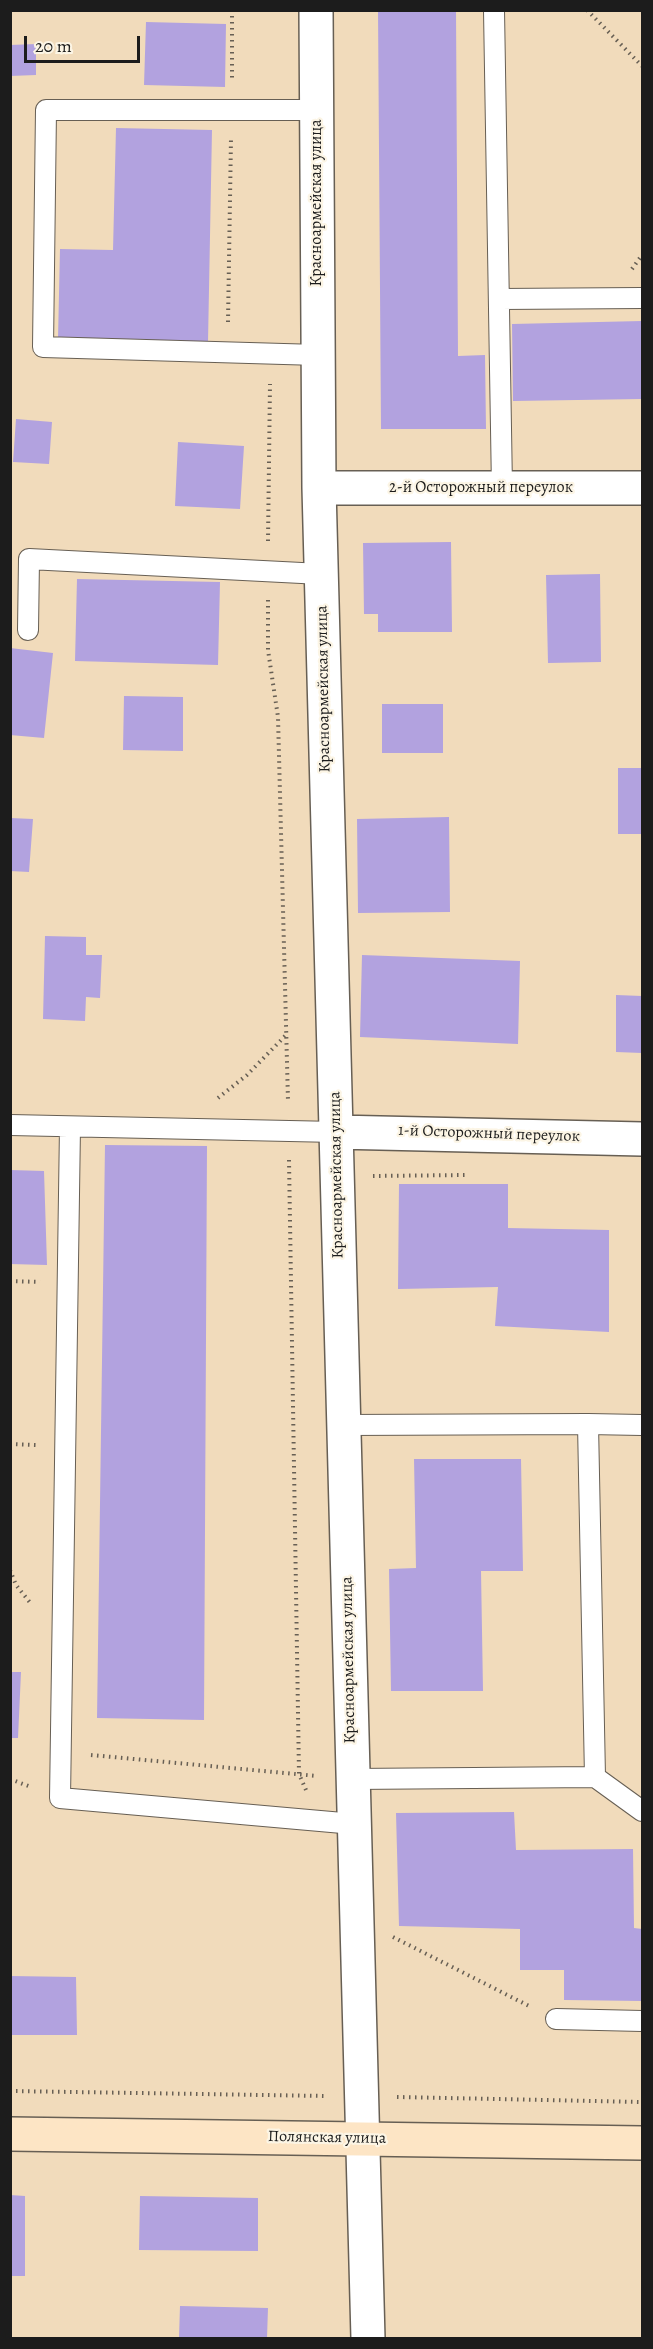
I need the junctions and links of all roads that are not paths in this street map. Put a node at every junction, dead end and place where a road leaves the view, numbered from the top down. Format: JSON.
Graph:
{"nodes":[{"id":1,"x":316,"y":10,"type":"edge"},
{"id":2,"x":494,"y":10,"type":"edge"},
{"id":3,"x":316,"y":110,"type":"junction"},
{"id":4,"x":642,"y":298,"type":"edge"},
{"id":5,"x":500,"y":299,"type":"junction"},
{"id":6,"x":318,"y":356,"type":"junction"},
{"id":7,"x":319,"y":488,"type":"junction"},
{"id":8,"x":502,"y":488,"type":"junction"},
{"id":9,"x":642,"y":488,"type":"edge"},
{"id":10,"x":321,"y":574,"type":"junction"},
{"id":11,"x":28,"y":630,"type":"dead end"},
{"id":12,"x":10,"y":1125,"type":"edge"},
{"id":13,"x":70,"y":1126,"type":"junction"},
{"id":14,"x":336,"y":1132,"type":"junction"},
{"id":15,"x":642,"y":1138,"type":"edge"},
{"id":16,"x":588,"y":1424,"type":"junction"},
{"id":17,"x":343,"y":1425,"type":"junction"},
{"id":18,"x":642,"y":1425,"type":"edge"},
{"id":19,"x":595,"y":1777,"type":"junction"},
{"id":20,"x":352,"y":1779,"type":"junction"},
{"id":21,"x":642,"y":1811,"type":"edge"},
{"id":22,"x":354,"y":1824,"type":"junction"},
{"id":23,"x":556,"y":2019,"type":"road end"},
{"id":24,"x":642,"y":2021,"type":"edge"},
{"id":25,"x":10,"y":2134,"type":"edge"},
{"id":26,"x":362,"y":2138,"type":"junction"},
{"id":27,"x":642,"y":2143,"type":"edge"},
{"id":28,"x":368,"y":2338,"type":"edge"}],
"edges":[{"from":1,"to":3,"type":"street","name":"Красноармейская улица"},
{"from":2,"to":5,"type":"lane"},
{"from":3,"to":6,"type":"street","name":"Красноармейская улица"},
{"from":3,"to":6,"type":"lane"},
{"from":4,"to":5,"type":"lane"},
{"from":5,"to":8,"type":"lane"},
{"from":6,"to":7,"type":"street","name":"Красноармейская улица"},
{"from":7,"to":8,"type":"street","name":"2-й Осторожный переулок"},
{"from":7,"to":10,"type":"street","name":"Красноармейская улица"},
{"from":8,"to":9,"type":"street","name":"2-й Осторожный переулок"},
{"from":10,"to":11,"type":"lane"},
{"from":10,"to":14,"type":"street","name":"Красноармейская улица"},
{"from":12,"to":13,"type":"lane"},
{"from":13,"to":14,"type":"lane"},
{"from":13,"to":22,"type":"lane"},
{"from":14,"to":15,"type":"street","name":"1-й Осторожный переулок"},
{"from":14,"to":17,"type":"street","name":"Красноармейская улица"},
{"from":16,"to":17,"type":"lane"},
{"from":16,"to":18,"type":"lane"},
{"from":16,"to":19,"type":"lane"},
{"from":17,"to":20,"type":"street","name":"Красноармейская улица"},
{"from":19,"to":20,"type":"lane"},
{"from":19,"to":21,"type":"lane"},
{"from":20,"to":22,"type":"street","name":"Красноармейская улица"},
{"from":22,"to":26,"type":"street","name":"Красноармейская улица"},
{"from":23,"to":24,"type":"lane"},
{"from":25,"to":26,"type":"street","name":"Полянская улица"},
{"from":26,"to":27,"type":"street","name":"Полянская улица"},
{"from":26,"to":28,"type":"street","name":"Красноармейская улица"}]}
